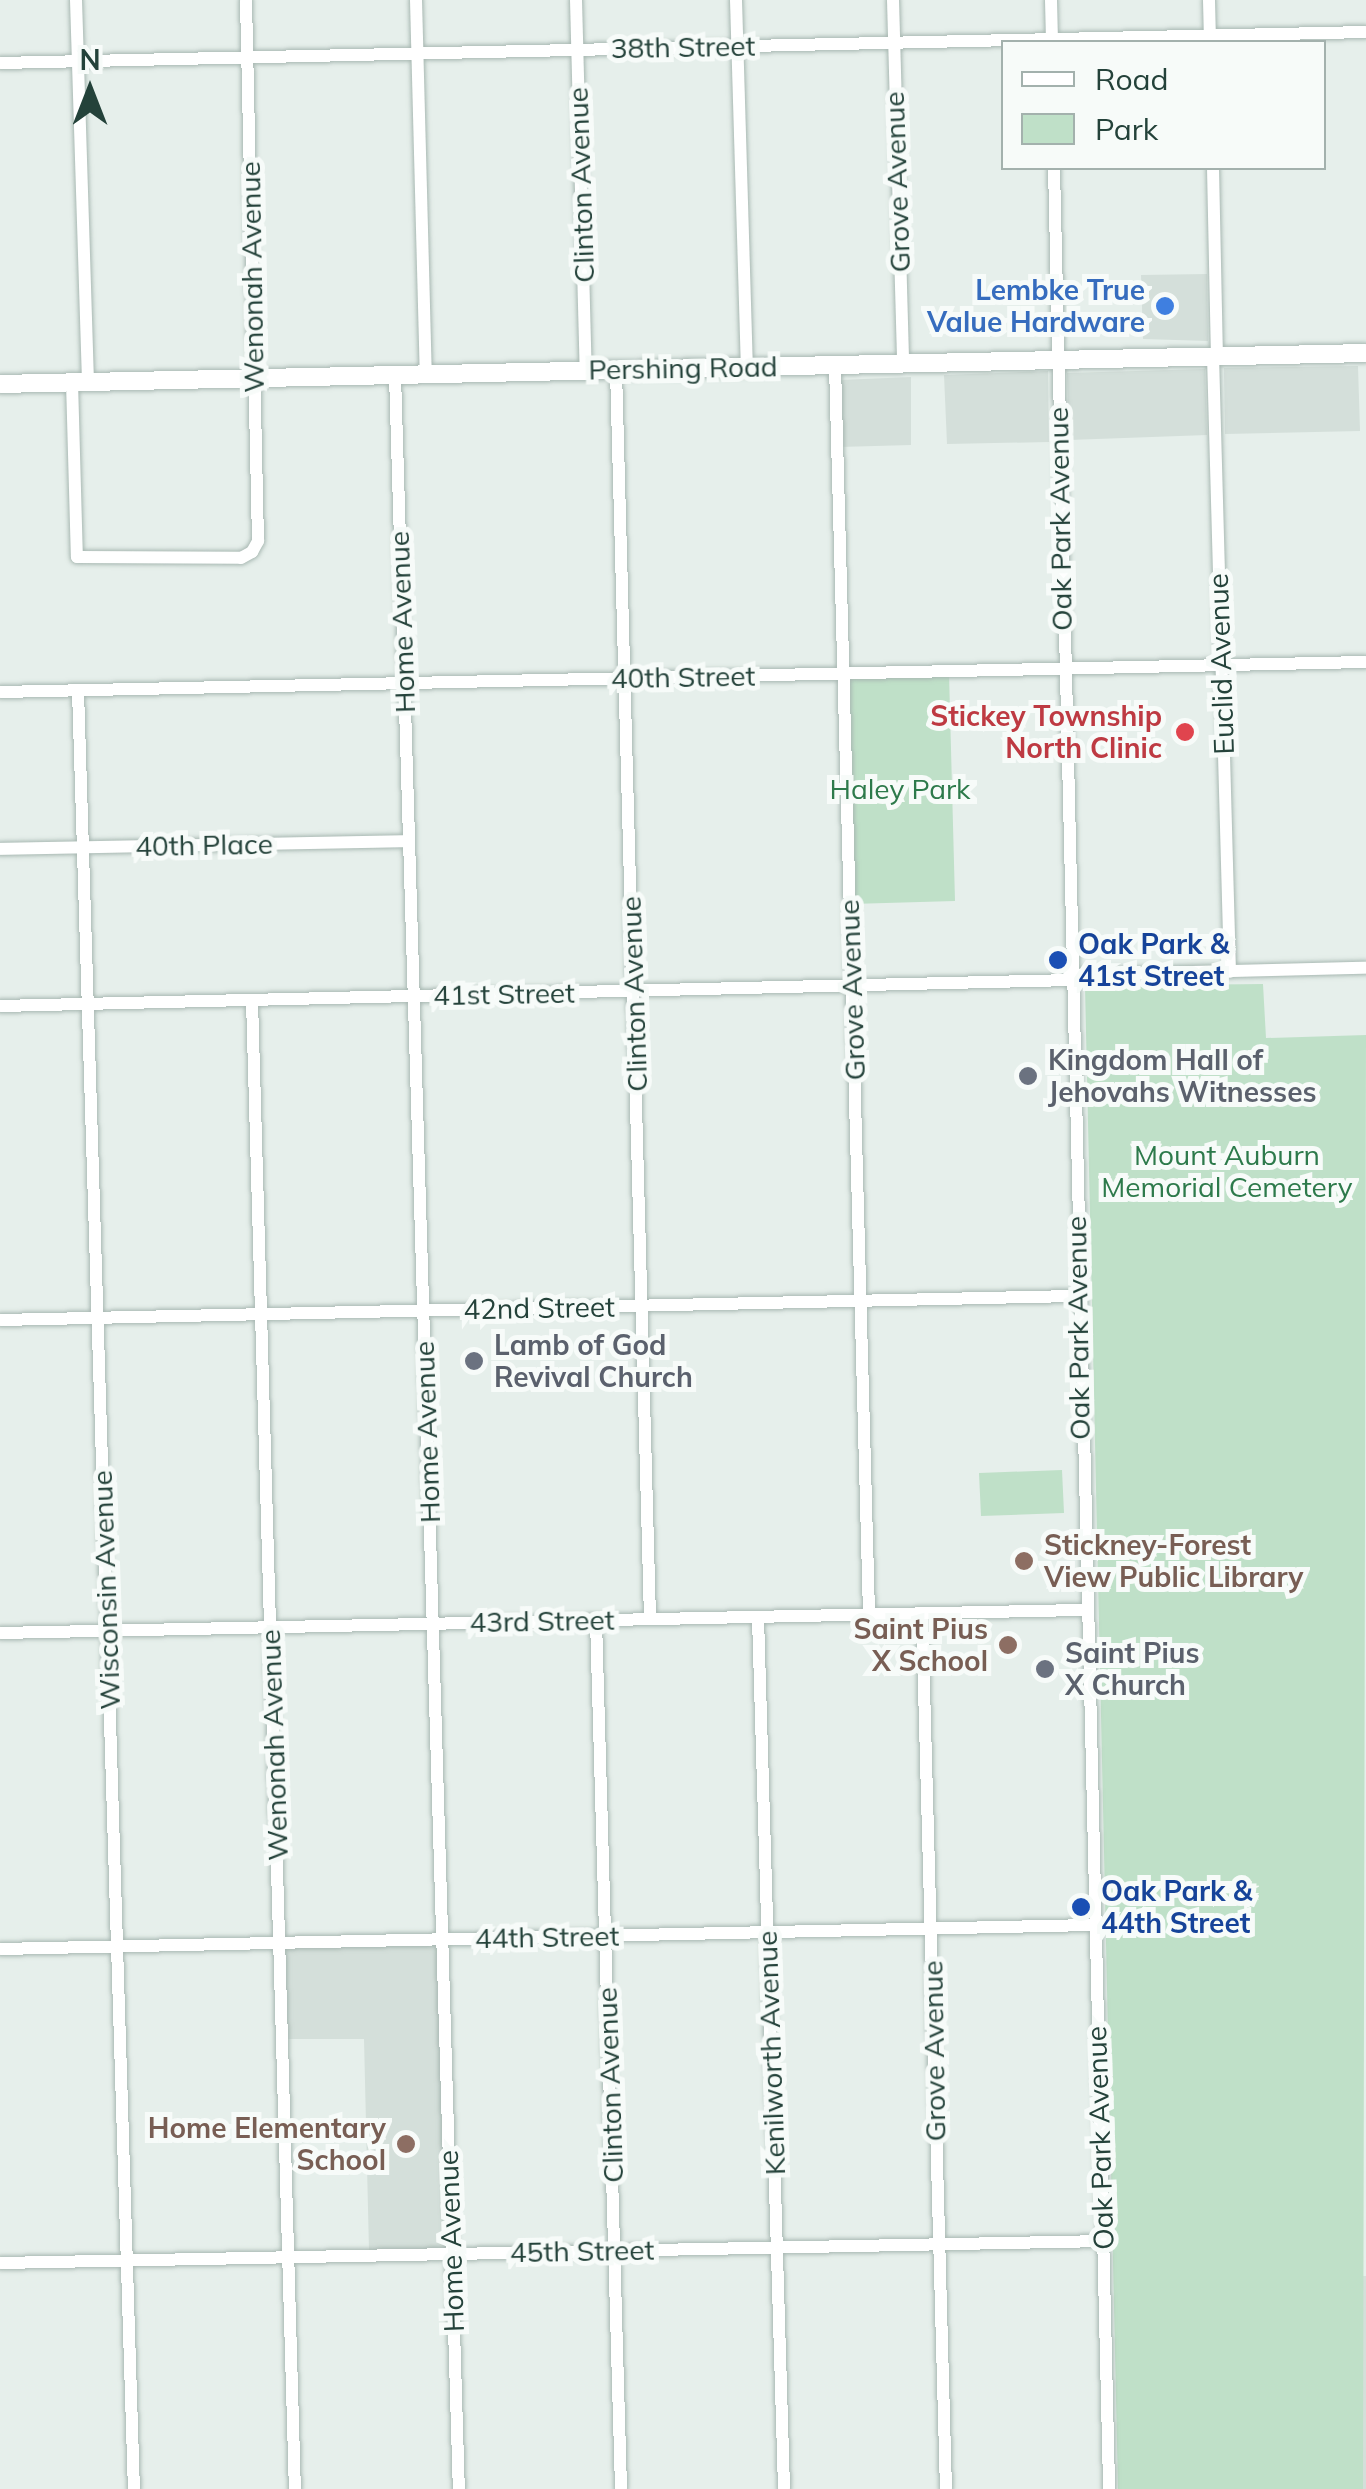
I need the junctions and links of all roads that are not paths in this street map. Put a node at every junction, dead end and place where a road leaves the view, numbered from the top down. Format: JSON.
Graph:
{"nodes":[{"id":1,"x":76,"y":0,"type":"edge"},
{"id":2,"x":246,"y":0,"type":"edge"},
{"id":3,"x":416,"y":0,"type":"edge"},
{"id":4,"x":576,"y":0,"type":"edge"},
{"id":5,"x":736,"y":0,"type":"edge"},
{"id":6,"x":892,"y":0,"type":"edge"},
{"id":7,"x":1052,"y":0,"type":"edge"},
{"id":8,"x":1210,"y":0,"type":"edge"},
{"id":9,"x":1366,"y":32,"type":"edge"},
{"id":10,"x":1210,"y":39,"type":"edge"},
{"id":11,"x":1052,"y":40,"type":"edge"},
{"id":12,"x":1131,"y":40,"type":"edge"},
{"id":13,"x":1001,"y":41,"type":"edge"},
{"id":14,"x":894,"y":42,"type":"junction"},
{"id":15,"x":737,"y":46,"type":"junction"},
{"id":16,"x":578,"y":50,"type":"junction"},
{"id":17,"x":418,"y":53,"type":"junction"},
{"id":18,"x":248,"y":57,"type":"junction"},
{"id":19,"x":78,"y":61,"type":"junction"},
{"id":20,"x":0,"y":63,"type":"edge"},
{"id":21,"x":1054,"y":170,"type":"edge"},
{"id":22,"x":1213,"y":170,"type":"edge"},
{"id":23,"x":1366,"y":353,"type":"edge"},
{"id":24,"x":1215,"y":356,"type":"junction"},
{"id":25,"x":1058,"y":360,"type":"junction"},
{"id":26,"x":902,"y":363,"type":"junction"},
{"id":27,"x":834,"y":365,"type":"junction"},
{"id":28,"x":747,"y":367,"type":"junction"},
{"id":29,"x":586,"y":370,"type":"junction"},
{"id":30,"x":616,"y":370,"type":"junction"},
{"id":31,"x":426,"y":374,"type":"junction"},
{"id":32,"x":395,"y":375,"type":"junction"},
{"id":33,"x":255,"y":378,"type":"junction"},
{"id":34,"x":80,"y":382,"type":"junction"},
{"id":35,"x":0,"y":384,"type":"edge"},
{"id":36,"x":1366,"y":662,"type":"edge"},
{"id":37,"x":1220,"y":665,"type":"junction"},
{"id":38,"x":1062,"y":668,"type":"junction"},
{"id":39,"x":843,"y":673,"type":"junction"},
{"id":40,"x":625,"y":678,"type":"junction"},
{"id":41,"x":404,"y":683,"type":"junction"},
{"id":42,"x":78,"y":690,"type":"junction"},
{"id":43,"x":0,"y":692,"type":"edge"},
{"id":44,"x":409,"y":841,"type":"junction"},
{"id":45,"x":83,"y":847,"type":"junction"},
{"id":46,"x":0,"y":849,"type":"edge"},
{"id":47,"x":1366,"y":968,"type":"edge"},
{"id":48,"x":1230,"y":972,"type":"junction"},
{"id":49,"x":1069,"y":977,"type":"junction"},
{"id":50,"x":852,"y":985,"type":"junction"},
{"id":51,"x":634,"y":991,"type":"junction"},
{"id":52,"x":414,"y":996,"type":"junction"},
{"id":53,"x":252,"y":1000,"type":"junction"},
{"id":54,"x":88,"y":1004,"type":"junction"},
{"id":55,"x":0,"y":1006,"type":"edge"},
{"id":56,"x":1078,"y":1296,"type":"junction"},
{"id":57,"x":861,"y":1301,"type":"junction"},
{"id":58,"x":641,"y":1306,"type":"junction"},
{"id":59,"x":423,"y":1311,"type":"junction"},
{"id":60,"x":261,"y":1314,"type":"junction"},
{"id":61,"x":98,"y":1318,"type":"junction"},
{"id":62,"x":0,"y":1320,"type":"edge"},
{"id":63,"x":1084,"y":1610,"type":"junction"},
{"id":64,"x":869,"y":1614,"type":"junction"},
{"id":65,"x":922,"y":1614,"type":"junction"},
{"id":66,"x":758,"y":1617,"type":"junction"},
{"id":67,"x":650,"y":1619,"type":"junction"},
{"id":68,"x":596,"y":1620,"type":"junction"},
{"id":69,"x":432,"y":1624,"type":"junction"},
{"id":70,"x":270,"y":1627,"type":"junction"},
{"id":71,"x":108,"y":1630,"type":"junction"},
{"id":72,"x":0,"y":1633,"type":"edge"},
{"id":73,"x":1094,"y":1925,"type":"junction"},
{"id":74,"x":931,"y":1928,"type":"junction"},
{"id":75,"x":768,"y":1932,"type":"junction"},
{"id":76,"x":606,"y":1936,"type":"junction"},
{"id":77,"x":442,"y":1939,"type":"junction"},
{"id":78,"x":280,"y":1942,"type":"junction"},
{"id":79,"x":118,"y":1946,"type":"junction"},
{"id":80,"x":0,"y":1948,"type":"edge"},
{"id":81,"x":1103,"y":2241,"type":"junction"},
{"id":82,"x":938,"y":2244,"type":"junction"},
{"id":83,"x":777,"y":2248,"type":"junction"},
{"id":84,"x":614,"y":2250,"type":"junction"},
{"id":85,"x":452,"y":2254,"type":"junction"},
{"id":86,"x":289,"y":2257,"type":"junction"},
{"id":87,"x":128,"y":2260,"type":"junction"},
{"id":88,"x":0,"y":2263,"type":"edge"},
{"id":89,"x":134,"y":2489,"type":"edge"},
{"id":90,"x":295,"y":2489,"type":"edge"},
{"id":91,"x":459,"y":2489,"type":"edge"},
{"id":92,"x":622,"y":2489,"type":"edge"},
{"id":93,"x":784,"y":2489,"type":"edge"},
{"id":94,"x":946,"y":2489,"type":"edge"},
{"id":95,"x":1108,"y":2489,"type":"edge"}],
"edges":[{"from":1,"to":19,"type":"street"},
{"from":2,"to":18,"type":"street","name":"Wenonah Avenue"},
{"from":3,"to":17,"type":"street"},
{"from":4,"to":16,"type":"street","name":"Clinton Avenue"},
{"from":5,"to":15,"type":"street"},
{"from":6,"to":14,"type":"street","name":"Grove Avenue"},
{"from":7,"to":11,"type":"street"},
{"from":8,"to":10,"type":"street"},
{"from":9,"to":10,"type":"street","name":"38th Street"},
{"from":10,"to":12,"type":"street","name":"38th Street"},
{"from":13,"to":14,"type":"street","name":"38th Street"},
{"from":14,"to":15,"type":"street","name":"38th Street"},
{"from":14,"to":26,"type":"street","name":"Grove Avenue"},
{"from":15,"to":16,"type":"street","name":"38th Street"},
{"from":15,"to":28,"type":"street"},
{"from":16,"to":17,"type":"street","name":"38th Street"},
{"from":16,"to":29,"type":"street","name":"Clinton Avenue"},
{"from":17,"to":18,"type":"street","name":"38th Street"},
{"from":17,"to":31,"type":"street"},
{"from":18,"to":19,"type":"street","name":"38th Street"},
{"from":18,"to":33,"type":"street","name":"Wenonah Avenue"},
{"from":19,"to":20,"type":"street","name":"38th Street"},
{"from":19,"to":34,"type":"street"},
{"from":21,"to":25,"type":"street","name":"Oak Park Avenue"},
{"from":22,"to":24,"type":"street","name":"Euclid Avenue"},
{"from":23,"to":24,"type":"main road","name":"Pershing Road"},
{"from":24,"to":25,"type":"main road","name":"Pershing Road"},
{"from":24,"to":37,"type":"street","name":"Euclid Avenue"},
{"from":25,"to":26,"type":"main road","name":"Pershing Road"},
{"from":25,"to":38,"type":"street","name":"Oak Park Avenue"},
{"from":26,"to":27,"type":"main road","name":"Pershing Road"},
{"from":27,"to":28,"type":"main road","name":"Pershing Road"},
{"from":27,"to":39,"type":"street","name":"Grove Avenue"},
{"from":28,"to":30,"type":"main road","name":"Pershing Road"},
{"from":29,"to":30,"type":"main road","name":"Pershing Road"},
{"from":29,"to":31,"type":"main road","name":"Pershing Road"},
{"from":30,"to":40,"type":"street","name":"Clinton Avenue"},
{"from":31,"to":32,"type":"main road","name":"Pershing Road"},
{"from":32,"to":33,"type":"main road","name":"Pershing Road"},
{"from":32,"to":41,"type":"street","name":"Home Avenue"},
{"from":33,"to":34,"type":"main road","name":"Pershing Road"},
{"from":33,"to":34,"type":"street","name":"Wenonah Avenue"},
{"from":34,"to":35,"type":"main road","name":"Pershing Road"},
{"from":36,"to":37,"type":"street","name":"40th Street"},
{"from":37,"to":38,"type":"street","name":"40th Street"},
{"from":37,"to":48,"type":"street","name":"Euclid Avenue"},
{"from":38,"to":39,"type":"street","name":"40th Street"},
{"from":38,"to":49,"type":"street","name":"Oak Park Avenue"},
{"from":39,"to":40,"type":"street","name":"40th Street"},
{"from":39,"to":50,"type":"street","name":"Grove Avenue"},
{"from":40,"to":41,"type":"street","name":"40th Street"},
{"from":40,"to":51,"type":"street","name":"Clinton Avenue"},
{"from":41,"to":42,"type":"street","name":"40th Street"},
{"from":41,"to":44,"type":"street","name":"Home Avenue"},
{"from":42,"to":43,"type":"street","name":"40th Street"},
{"from":42,"to":45,"type":"street","name":"Wisconsin Avenue"},
{"from":44,"to":45,"type":"street","name":"40th Place"},
{"from":44,"to":52,"type":"street","name":"Home Avenue"},
{"from":45,"to":46,"type":"street","name":"40th Place"},
{"from":45,"to":54,"type":"street","name":"Wisconsin Avenue"},
{"from":47,"to":48,"type":"street","name":"41st Street"},
{"from":48,"to":49,"type":"street","name":"41st Street"},
{"from":49,"to":50,"type":"street","name":"41st Street"},
{"from":49,"to":56,"type":"street","name":"Oak Park Avenue"},
{"from":50,"to":51,"type":"street","name":"41st Street"},
{"from":50,"to":57,"type":"street","name":"Grove Avenue"},
{"from":51,"to":52,"type":"street","name":"41st Street"},
{"from":51,"to":58,"type":"street","name":"Clinton Avenue"},
{"from":52,"to":53,"type":"street","name":"41st Street"},
{"from":52,"to":59,"type":"street","name":"Home Avenue"},
{"from":53,"to":54,"type":"street","name":"41st Street"},
{"from":53,"to":60,"type":"street","name":"Wenonah Avenue"},
{"from":54,"to":55,"type":"street","name":"41st Street"},
{"from":54,"to":61,"type":"street","name":"Wisconsin Avenue"},
{"from":56,"to":57,"type":"street","name":"42nd Street"},
{"from":56,"to":63,"type":"street","name":"Oak Park Avenue"},
{"from":57,"to":58,"type":"street","name":"42nd Street"},
{"from":57,"to":64,"type":"street","name":"Grove Avenue"},
{"from":58,"to":59,"type":"street","name":"42nd Street"},
{"from":58,"to":67,"type":"street","name":"Clinton Avenue"},
{"from":59,"to":60,"type":"street","name":"42nd Street"},
{"from":59,"to":69,"type":"street","name":"Home Avenue"},
{"from":60,"to":61,"type":"street","name":"42nd Street"},
{"from":60,"to":70,"type":"street","name":"Wenonah Avenue"},
{"from":61,"to":62,"type":"street","name":"42nd Street"},
{"from":61,"to":71,"type":"street","name":"Wisconsin Avenue"},
{"from":63,"to":65,"type":"street","name":"43rd Street"},
{"from":63,"to":73,"type":"street","name":"Oak Park Avenue"},
{"from":64,"to":65,"type":"street","name":"43rd Street"},
{"from":64,"to":66,"type":"street","name":"43rd Street"},
{"from":65,"to":74,"type":"street","name":"Grove Avenue"},
{"from":66,"to":67,"type":"street","name":"43rd Street"},
{"from":66,"to":75,"type":"street","name":"Kenilworth Avenue"},
{"from":67,"to":68,"type":"street","name":"43rd Street"},
{"from":68,"to":69,"type":"street","name":"43rd Street"},
{"from":68,"to":76,"type":"street","name":"Clinton Avenue"},
{"from":69,"to":70,"type":"street","name":"43rd Street"},
{"from":69,"to":77,"type":"street","name":"Home Avenue"},
{"from":70,"to":71,"type":"street","name":"43rd Street"},
{"from":70,"to":78,"type":"street","name":"Wenonah Avenue"},
{"from":71,"to":72,"type":"street","name":"43rd Street"},
{"from":71,"to":79,"type":"street","name":"Wisconsin Avenue"},
{"from":73,"to":74,"type":"street","name":"44th Street"},
{"from":73,"to":81,"type":"street","name":"Oak Park Avenue"},
{"from":74,"to":75,"type":"street","name":"44th Street"},
{"from":74,"to":82,"type":"street","name":"Grove Avenue"},
{"from":75,"to":76,"type":"street","name":"44th Street"},
{"from":75,"to":83,"type":"street","name":"Kenilworth Avenue"},
{"from":76,"to":77,"type":"street","name":"44th Street"},
{"from":76,"to":84,"type":"street","name":"Clinton Avenue"},
{"from":77,"to":78,"type":"street","name":"44th Street"},
{"from":77,"to":85,"type":"street","name":"Home Avenue"},
{"from":78,"to":79,"type":"street","name":"44th Street"},
{"from":78,"to":86,"type":"street","name":"Wenonah Avenue"},
{"from":79,"to":80,"type":"street","name":"44th Street"},
{"from":79,"to":87,"type":"street","name":"Wisconsin Avenue"},
{"from":81,"to":82,"type":"street","name":"45th Street"},
{"from":81,"to":95,"type":"street","name":"Oak Park Avenue"},
{"from":82,"to":83,"type":"street","name":"45th Street"},
{"from":82,"to":94,"type":"street","name":"Grove Avenue"},
{"from":83,"to":84,"type":"street","name":"45th Street"},
{"from":83,"to":93,"type":"street","name":"Kenilworth Avenue"},
{"from":84,"to":85,"type":"street","name":"45th Street"},
{"from":84,"to":92,"type":"street","name":"Clinton Avenue"},
{"from":85,"to":86,"type":"street","name":"45th Street"},
{"from":85,"to":91,"type":"street","name":"Home Avenue"},
{"from":86,"to":87,"type":"street","name":"45th Street"},
{"from":86,"to":90,"type":"street","name":"Wenonah Avenue"},
{"from":87,"to":88,"type":"street","name":"45th Street"},
{"from":87,"to":89,"type":"street","name":"Wisconsin Avenue"}]}
